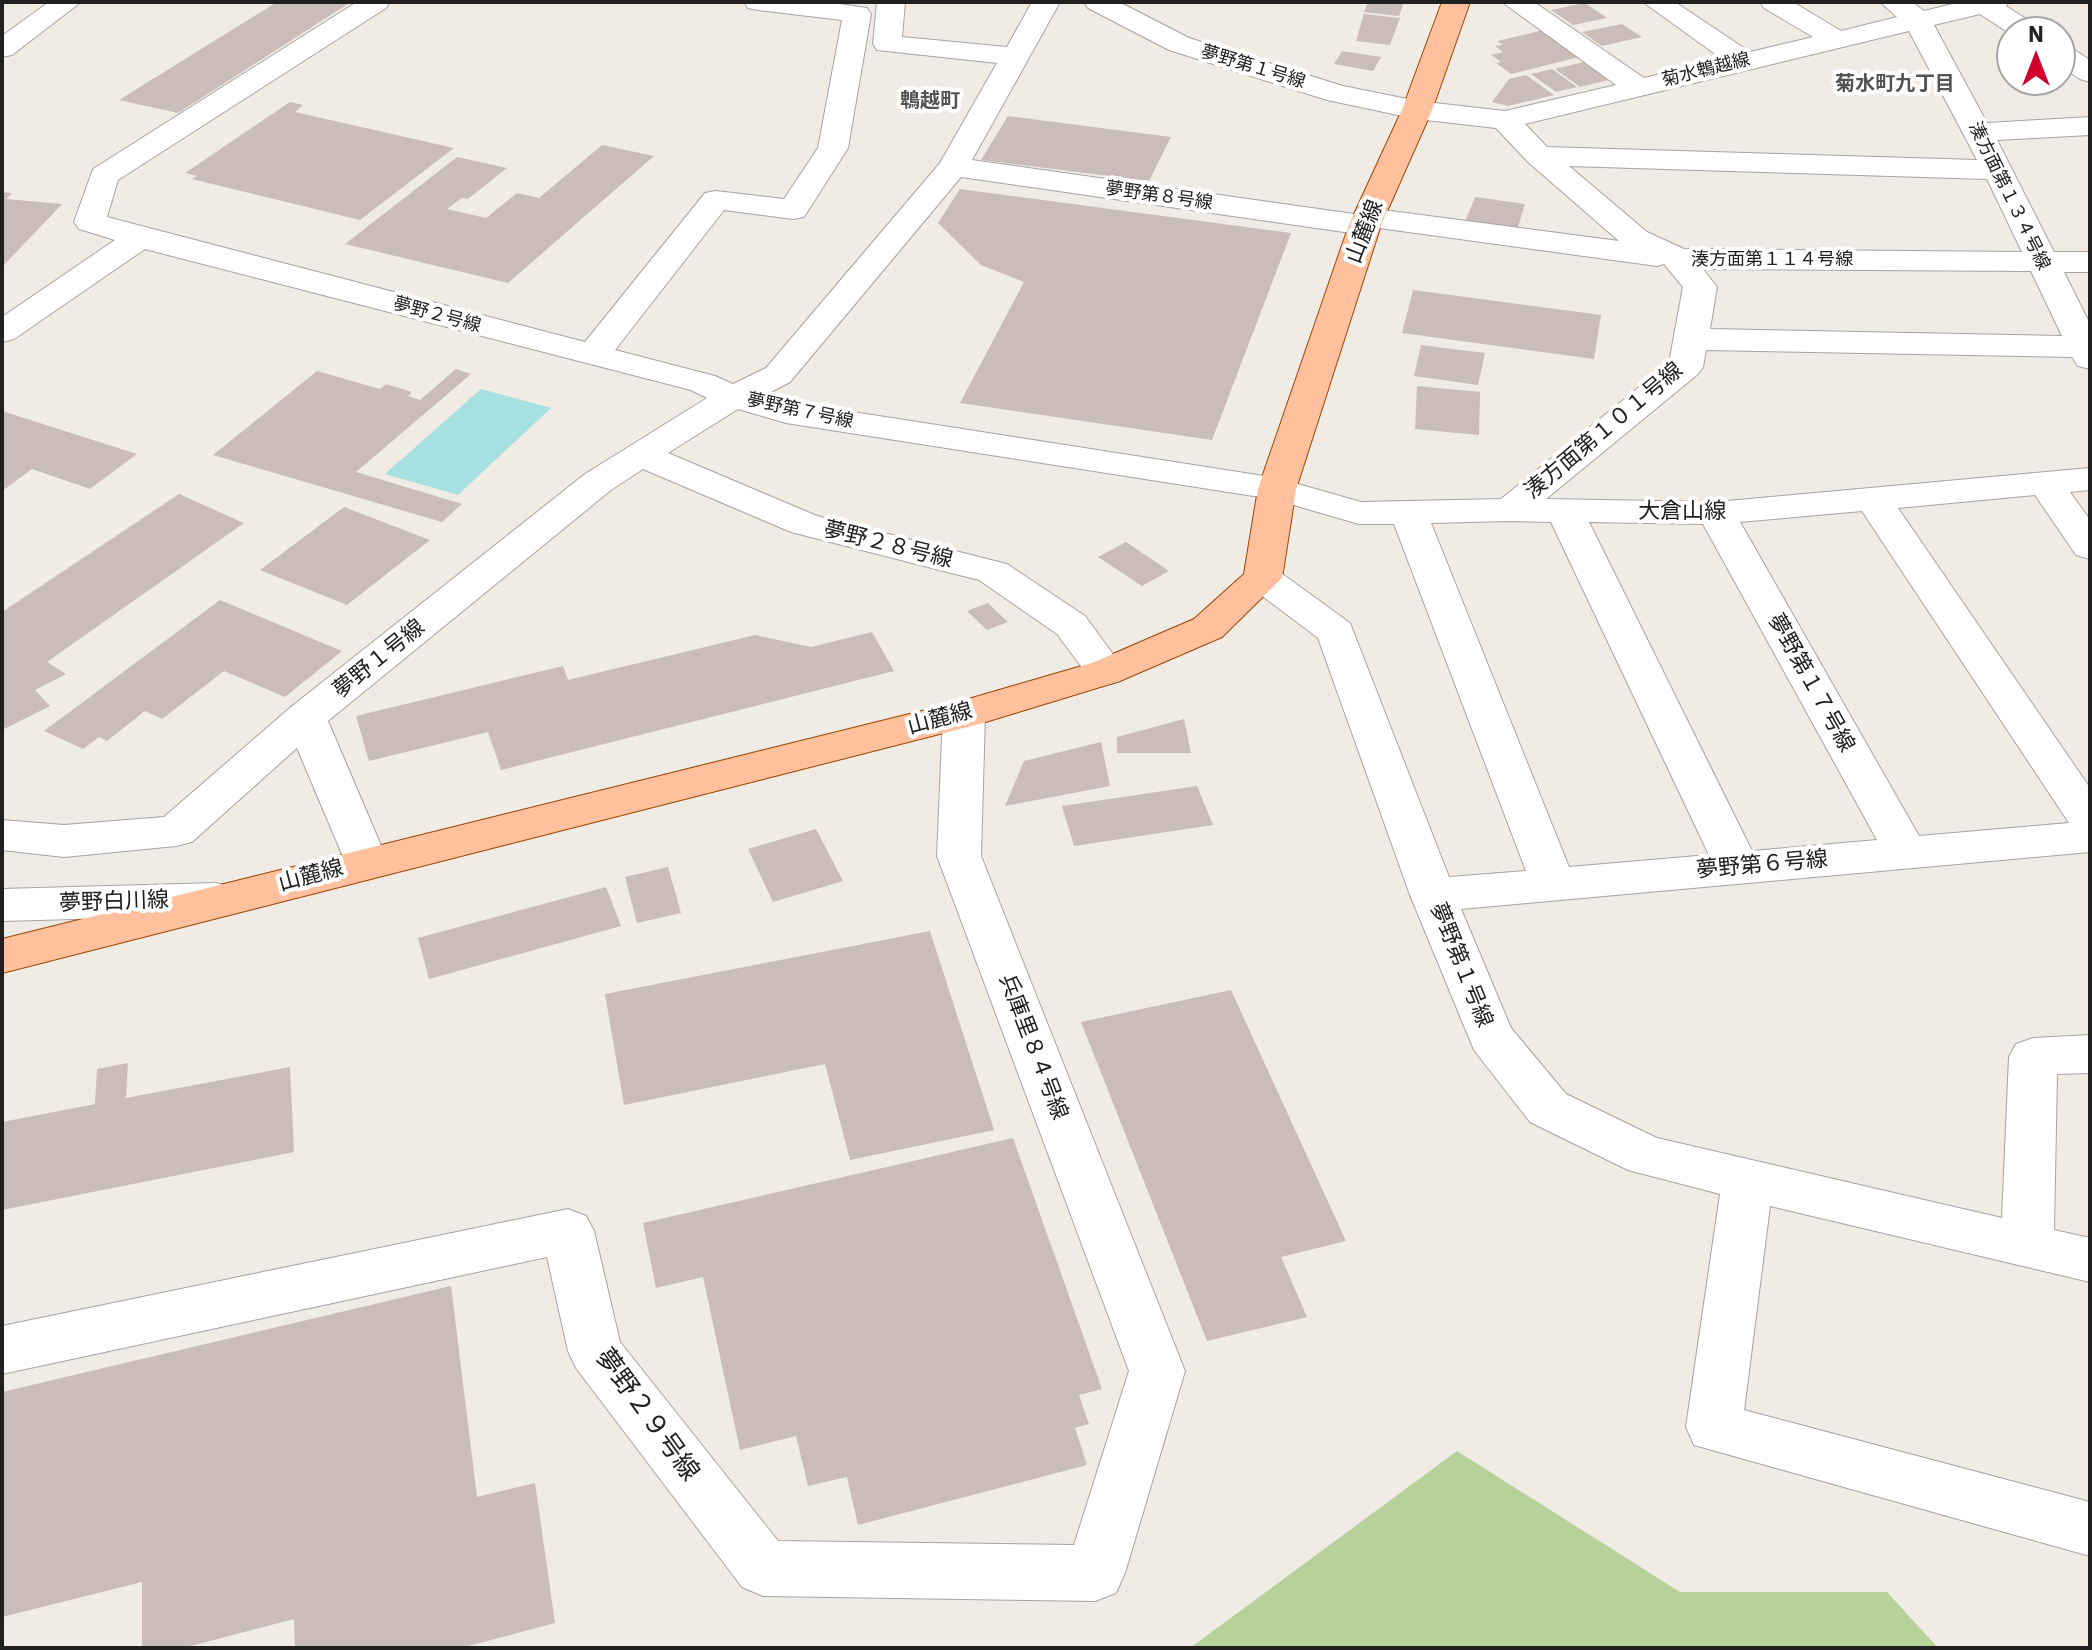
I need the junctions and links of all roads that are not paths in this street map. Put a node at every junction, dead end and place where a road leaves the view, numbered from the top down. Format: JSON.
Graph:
{"nodes":[{"id":1,"x":67,"y":2,"type":"edge"},
{"id":2,"x":376,"y":2,"type":"edge"},
{"id":3,"x":758,"y":2,"type":"edge"},
{"id":4,"x":891,"y":2,"type":"edge"},
{"id":5,"x":1046,"y":2,"type":"edge"},
{"id":6,"x":1098,"y":2,"type":"edge"},
{"id":7,"x":1456,"y":2,"type":"edge"},
{"id":8,"x":1516,"y":2,"type":"edge"},
{"id":9,"x":1657,"y":2,"type":"edge"},
{"id":10,"x":1774,"y":2,"type":"edge"},
{"id":11,"x":1989,"y":3,"type":"edge"},
{"id":12,"x":1905,"y":10,"type":"edge"},
{"id":13,"x":2006,"y":16,"type":"edge"},
{"id":14,"x":1835,"y":39,"type":"junction"},
{"id":15,"x":2,"y":49,"type":"edge"},
{"id":16,"x":1015,"y":56,"type":"junction"},
{"id":17,"x":1744,"y":61,"type":"junction"},
{"id":18,"x":1638,"y":87,"type":"junction"},
{"id":19,"x":1417,"y":110,"type":"junction"},
{"id":20,"x":1505,"y":120,"type":"junction"},
{"id":21,"x":2090,"y":126,"type":"edge"},
{"id":22,"x":1978,"y":132,"type":"junction"},
{"id":23,"x":1539,"y":156,"type":"junction"},
{"id":24,"x":953,"y":167,"type":"junction"},
{"id":25,"x":1998,"y":170,"type":"junction"},
{"id":26,"x":1367,"y":221,"type":"junction"},
{"id":27,"x":140,"y":238,"type":"junction"},
{"id":28,"x":1679,"y":259,"type":"junction"},
{"id":29,"x":2042,"y":261,"type":"junction"},
{"id":30,"x":2090,"y":262,"type":"edge"},
{"id":31,"x":2,"y":332,"type":"edge"},
{"id":32,"x":1690,"y":339,"type":"junction"},
{"id":33,"x":2087,"y":353,"type":"edge"},
{"id":34,"x":593,"y":355,"type":"junction"},
{"id":35,"x":733,"y":397,"type":"junction"},
{"id":36,"x":643,"y":456,"type":"junction"},
{"id":37,"x":2090,"y":479,"type":"edge"},
{"id":38,"x":2045,"y":483,"type":"junction"},
{"id":39,"x":1277,"y":489,"type":"junction"},
{"id":40,"x":1874,"y":500,"type":"junction"},
{"id":41,"x":1510,"y":510,"type":"junction"},
{"id":42,"x":1564,"y":510,"type":"junction"},
{"id":43,"x":1408,"y":512,"type":"junction"},
{"id":44,"x":1716,"y":513,"type":"junction"},
{"id":45,"x":2090,"y":547,"type":"edge"},
{"id":46,"x":1263,"y":578,"type":"junction"},
{"id":47,"x":1106,"y":672,"type":"junction"},
{"id":48,"x":964,"y":714,"type":"junction"},
{"id":49,"x":306,"y":717,"type":"junction"},
{"id":50,"x":2090,"y":821,"type":"edge"},
{"id":51,"x":2,"y":835,"type":"edge"},
{"id":52,"x":2090,"y":837,"type":"edge"},
{"id":53,"x":1906,"y":853,"type":"junction"},
{"id":54,"x":366,"y":862,"type":"junction"},
{"id":55,"x":1737,"y":867,"type":"junction"},
{"id":56,"x":1553,"y":883,"type":"junction"},
{"id":57,"x":1433,"y":895,"type":"junction"},
{"id":58,"x":226,"y":899,"type":"junction"},
{"id":59,"x":2,"y":905,"type":"edge"},
{"id":60,"x":2,"y":956,"type":"edge"},
{"id":61,"x":2090,"y":1054,"type":"edge"},
{"id":62,"x":1748,"y":1179,"type":"junction"},
{"id":63,"x":2027,"y":1245,"type":"junction"},
{"id":64,"x":2090,"y":1260,"type":"edge"},
{"id":65,"x":2,"y":1350,"type":"edge"},
{"id":66,"x":1157,"y":1371,"type":"joint"},
{"id":67,"x":2090,"y":1529,"type":"edge"}],
"edges":[{"from":1,"to":15,"type":"street"},
{"from":2,"to":27,"type":"street","name":"夢野２号線"},
{"from":3,"to":34,"type":"street"},
{"from":4,"to":16,"type":"street"},
{"from":5,"to":16,"type":"street","name":"夢野第７号線"},
{"from":6,"to":19,"type":"street","name":"夢野第１号線"},
{"from":7,"to":19,"type":"main road","name":"山麓線"},
{"from":8,"to":18,"type":"street"},
{"from":9,"to":17,"type":"street"},
{"from":10,"to":14,"type":"street"},
{"from":11,"to":12,"type":"street","name":"菊水鵯越線"},
{"from":11,"to":13,"type":"street"},
{"from":12,"to":14,"type":"street","name":"菊水鵯越線"},
{"from":12,"to":22,"type":"street","name":"湊方面第１３４号線"},
{"from":14,"to":17,"type":"street","name":"菊水鵯越線"},
{"from":16,"to":24,"type":"street","name":"夢野第７号線"},
{"from":17,"to":18,"type":"street","name":"菊水鵯越線"},
{"from":18,"to":20,"type":"street","name":"菊水鵯越線"},
{"from":19,"to":20,"type":"street","name":"菊水鵯越線"},
{"from":19,"to":26,"type":"main road","name":"山麓線"},
{"from":20,"to":23,"type":"street","name":"湊方面第１１４号線"},
{"from":21,"to":22,"type":"street"},
{"from":22,"to":25,"type":"street","name":"湊方面第１３４号線"},
{"from":23,"to":25,"type":"street"},
{"from":23,"to":28,"type":"street","name":"湊方面第１１４号線"},
{"from":24,"to":26,"type":"street","name":"夢野第８号線"},
{"from":24,"to":35,"type":"street","name":"夢野第７号線"},
{"from":25,"to":29,"type":"street","name":"湊方面第１３４号線"},
{"from":26,"to":28,"type":"street","name":"夢野第８号線"},
{"from":26,"to":39,"type":"main road","name":"山麓線"},
{"from":27,"to":31,"type":"street"},
{"from":27,"to":34,"type":"street","name":"夢野２号線"},
{"from":28,"to":29,"type":"street","name":"湊方面第１１４号線"},
{"from":28,"to":32,"type":"street","name":"湊方面第１０１号線"},
{"from":29,"to":30,"type":"street","name":"湊方面第１１４号線"},
{"from":29,"to":33,"type":"street","name":"湊方面第１３４号線"},
{"from":32,"to":33,"type":"street"},
{"from":32,"to":41,"type":"street","name":"湊方面第１０１号線"},
{"from":34,"to":35,"type":"street","name":"夢野２号線"},
{"from":35,"to":36,"type":"street","name":"夢野１号線"},
{"from":35,"to":39,"type":"street","name":"夢野第７号線"},
{"from":36,"to":47,"type":"street","name":"夢野２８号線"},
{"from":36,"to":49,"type":"street","name":"夢野１号線"},
{"from":37,"to":38,"type":"street","name":"大倉山線"},
{"from":38,"to":40,"type":"street","name":"大倉山線"},
{"from":38,"to":45,"type":"street"},
{"from":39,"to":43,"type":"street","name":"大倉山線"},
{"from":39,"to":46,"type":"main road","name":"山麓線"},
{"from":40,"to":44,"type":"street","name":"大倉山線"},
{"from":40,"to":50,"type":"street"},
{"from":41,"to":42,"type":"street","name":"大倉山線"},
{"from":41,"to":43,"type":"street","name":"大倉山線"},
{"from":42,"to":44,"type":"street","name":"大倉山線"},
{"from":42,"to":55,"type":"street"},
{"from":43,"to":56,"type":"street"},
{"from":44,"to":53,"type":"street","name":"夢野第１７号線"},
{"from":46,"to":47,"type":"main road","name":"山麓線"},
{"from":46,"to":57,"type":"street","name":"夢野第１号線"},
{"from":47,"to":48,"type":"main road","name":"山麓線"},
{"from":48,"to":54,"type":"main road","name":"山麓線"},
{"from":48,"to":66,"type":"street","name":"兵庫里８４号線"},
{"from":49,"to":51,"type":"street","name":"夢野１号線"},
{"from":49,"to":54,"type":"street"},
{"from":52,"to":53,"type":"street","name":"夢野第６号線"},
{"from":53,"to":55,"type":"street","name":"夢野第６号線"},
{"from":54,"to":58,"type":"main road","name":"山麓線"},
{"from":55,"to":56,"type":"street","name":"夢野第６号線"},
{"from":56,"to":57,"type":"street","name":"夢野第６号線"},
{"from":57,"to":62,"type":"street","name":"夢野第１号線"},
{"from":58,"to":59,"type":"street","name":"夢野白川線"},
{"from":58,"to":60,"type":"main road","name":"山麓線"},
{"from":61,"to":63,"type":"street"},
{"from":62,"to":63,"type":"street","name":"夢野第１号線"},
{"from":62,"to":67,"type":"street"},
{"from":63,"to":64,"type":"street","name":"夢野第１号線"},
{"from":65,"to":66,"type":"street","name":"夢野２９号線"}]}
